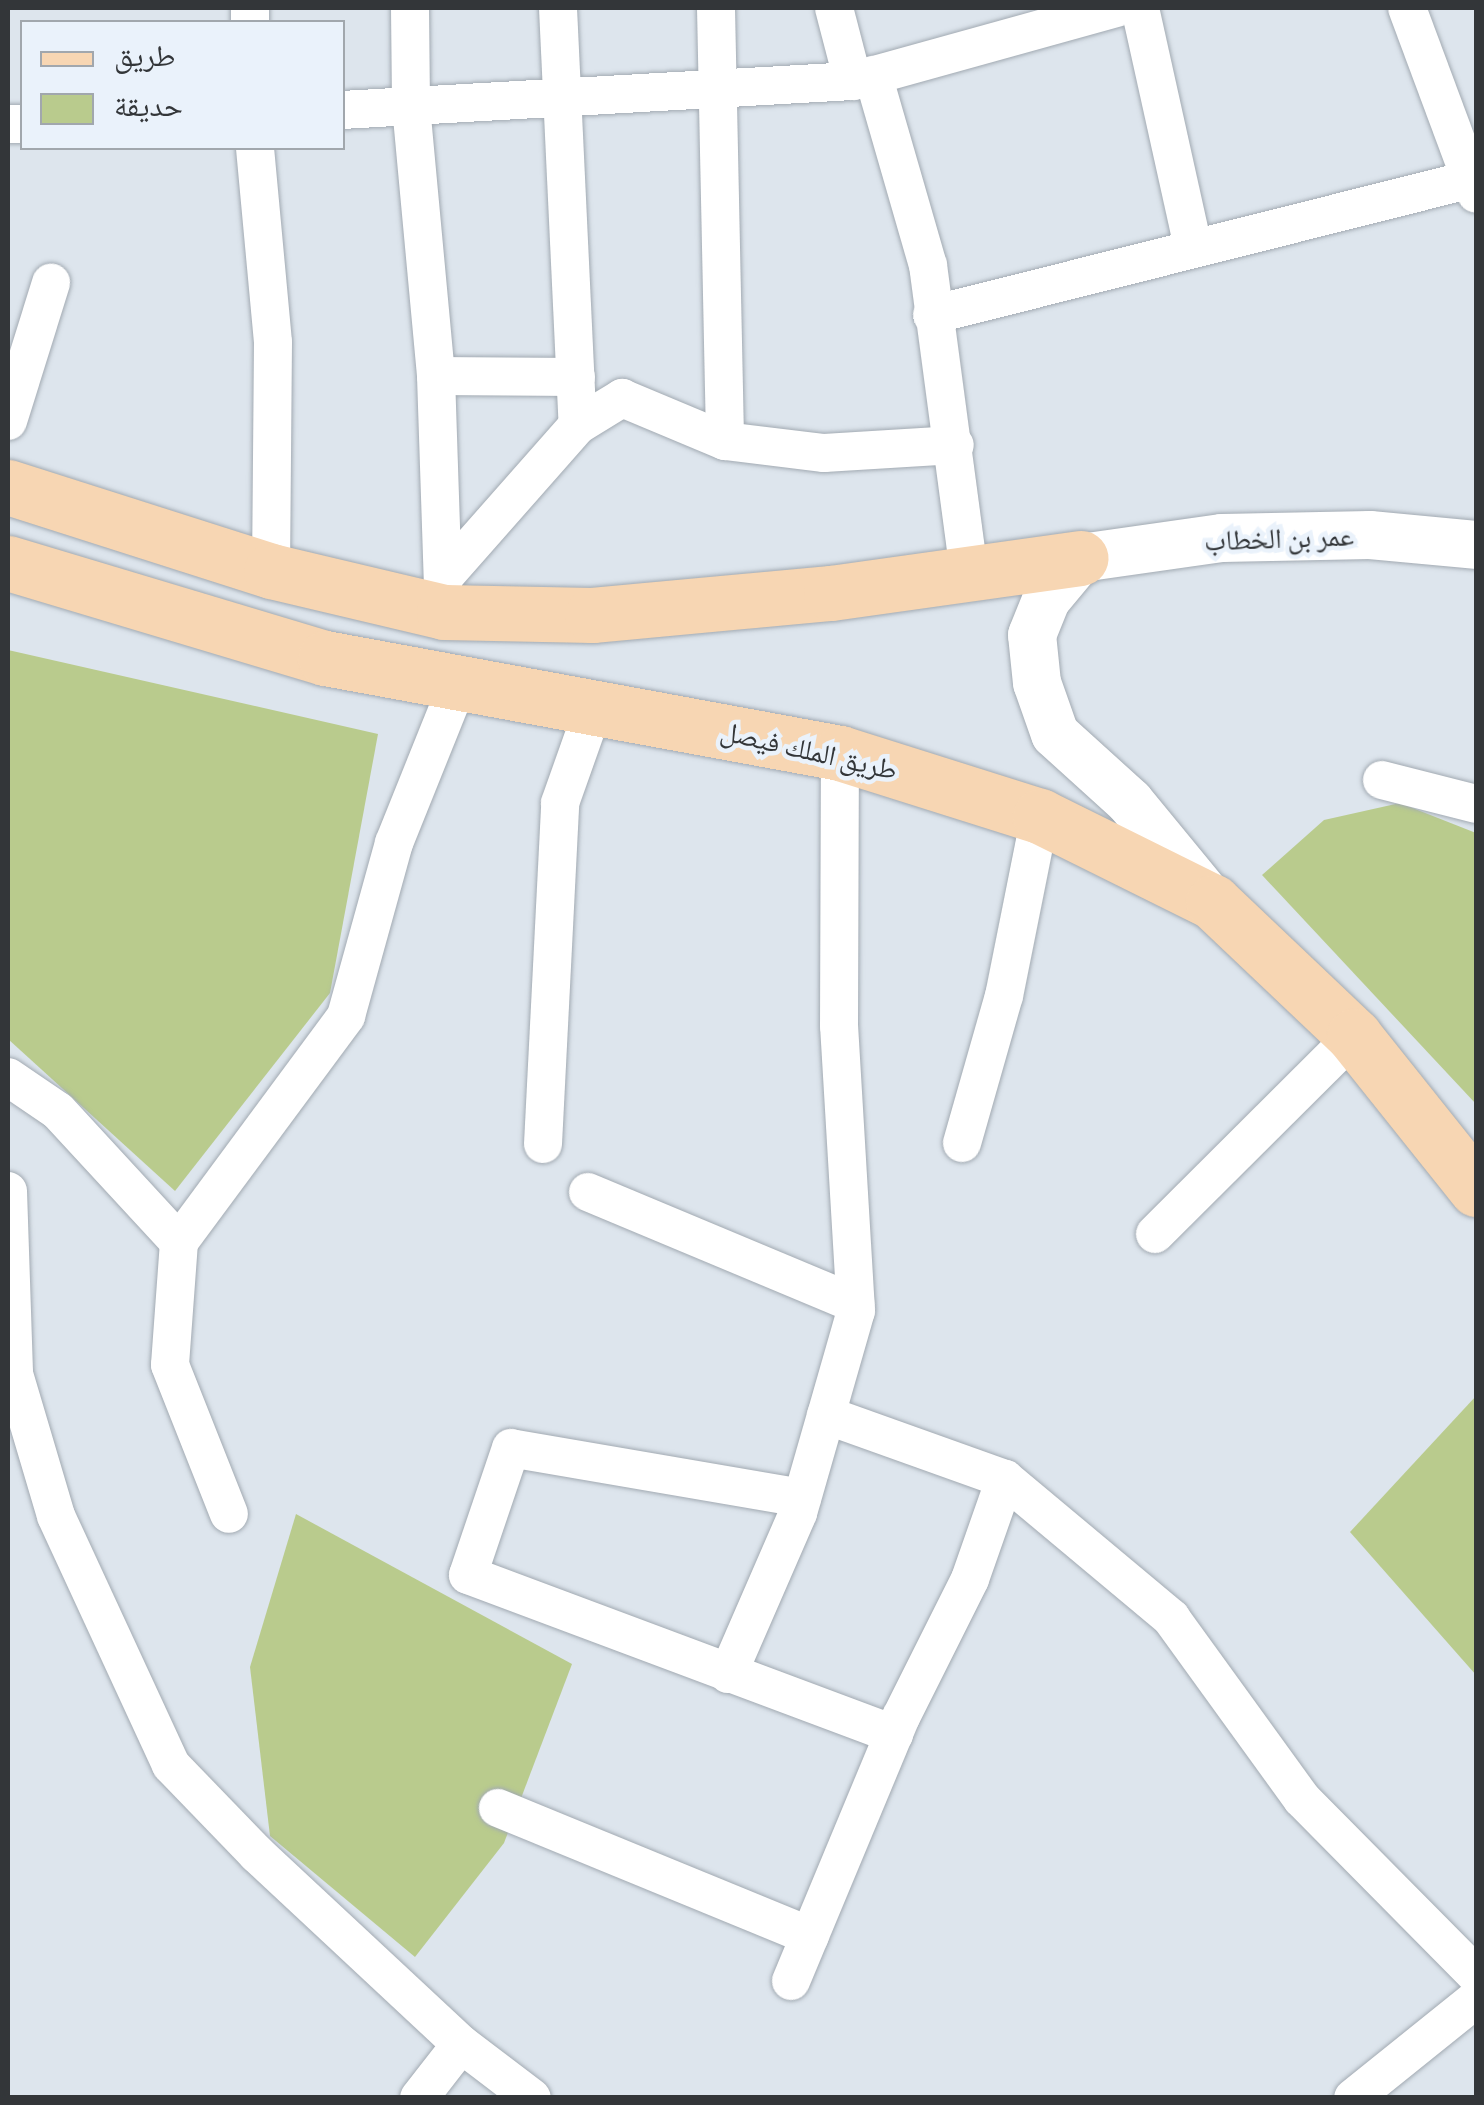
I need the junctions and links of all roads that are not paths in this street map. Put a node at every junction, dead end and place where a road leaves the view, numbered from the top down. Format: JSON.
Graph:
{"nodes":[{"id":1,"x":410,"y":8,"type":"edge"},
{"id":2,"x":558,"y":8,"type":"edge"},
{"id":3,"x":716,"y":8,"type":"edge"},
{"id":4,"x":834,"y":8,"type":"edge"},
{"id":5,"x":1117,"y":8,"type":"edge"},
{"id":6,"x":1140,"y":8,"type":"edge"},
{"id":7,"x":1407,"y":8,"type":"edge"},
{"id":8,"x":863,"y":78,"type":"junction"},
{"id":9,"x":718,"y":89,"type":"junction"},
{"id":10,"x":563,"y":97,"type":"junction"},
{"id":11,"x":410,"y":106,"type":"junction"},
{"id":12,"x":345,"y":110,"type":"edge"},
{"id":13,"x":255,"y":150,"type":"edge"},
{"id":14,"x":1476,"y":178,"type":"edge"},
{"id":15,"x":1476,"y":194,"type":"edge"},
{"id":16,"x":1193,"y":248,"type":"junction"},
{"id":17,"x":51,"y":283,"type":"dead end"},
{"id":18,"x":932,"y":315,"type":"junction"},
{"id":19,"x":436,"y":376,"type":"junction"},
{"id":20,"x":576,"y":376,"type":"junction"},
{"id":21,"x":8,"y":421,"type":"edge"},
{"id":22,"x":578,"y":426,"type":"junction"},
{"id":23,"x":725,"y":442,"type":"junction"},
{"id":24,"x":954,"y":445,"type":"junction"},
{"id":25,"x":8,"y":487,"type":"edge"},
{"id":26,"x":1476,"y":545,"type":"edge"},
{"id":27,"x":1082,"y":558,"type":"junction"},
{"id":28,"x":8,"y":563,"type":"edge"},
{"id":29,"x":270,"y":571,"type":"junction"},
{"id":30,"x":970,"y":572,"type":"junction"},
{"id":31,"x":444,"y":595,"type":"junction"},
{"id":32,"x":458,"y":684,"type":"junction"},
{"id":33,"x":595,"y":704,"type":"junction"},
{"id":34,"x":840,"y":753,"type":"junction"},
{"id":35,"x":1382,"y":780,"type":"dead end"},
{"id":36,"x":1476,"y":804,"type":"edge"},
{"id":37,"x":1040,"y":816,"type":"junction"},
{"id":38,"x":1213,"y":902,"type":"junction"},
{"id":39,"x":1354,"y":1036,"type":"junction"},
{"id":40,"x":8,"y":1076,"type":"edge"},
{"id":41,"x":962,"y":1143,"type":"dead end"},
{"id":42,"x":543,"y":1144,"type":"dead end"},
{"id":43,"x":1476,"y":1189,"type":"edge"},
{"id":44,"x":8,"y":1191,"type":"edge"},
{"id":45,"x":588,"y":1192,"type":"dead end"},
{"id":46,"x":1155,"y":1234,"type":"dead end"},
{"id":47,"x":180,"y":1242,"type":"junction"},
{"id":48,"x":856,"y":1304,"type":"junction"},
{"id":49,"x":826,"y":1415,"type":"junction"},
{"id":50,"x":1005,"y":1479,"type":"junction"},
{"id":51,"x":802,"y":1498,"type":"junction"},
{"id":52,"x":229,"y":1514,"type":"dead end"},
{"id":53,"x":728,"y":1674,"type":"junction"},
{"id":54,"x":894,"y":1734,"type":"junction"},
{"id":55,"x":498,"y":1808,"type":"dead end"},
{"id":56,"x":810,"y":1936,"type":"junction"},
{"id":57,"x":1476,"y":1975,"type":"edge"},
{"id":58,"x":791,"y":1981,"type":"dead end"},
{"id":59,"x":1476,"y":1999,"type":"edge"},
{"id":60,"x":461,"y":2044,"type":"junction"},
{"id":61,"x":419,"y":2098,"type":"edge"},
{"id":62,"x":532,"y":2098,"type":"edge"},
{"id":63,"x":1353,"y":2098,"type":"edge"}],
"edges":[{"from":1,"to":11,"type":"street"},
{"from":2,"to":10,"type":"street"},
{"from":3,"to":9,"type":"street"},
{"from":4,"to":8,"type":"street"},
{"from":5,"to":8,"type":"street"},
{"from":6,"to":16,"type":"street"},
{"from":7,"to":14,"type":"street"},
{"from":8,"to":9,"type":"street"},
{"from":8,"to":18,"type":"street"},
{"from":9,"to":10,"type":"street"},
{"from":9,"to":23,"type":"street"},
{"from":10,"to":11,"type":"street"},
{"from":10,"to":20,"type":"street"},
{"from":11,"to":12,"type":"street"},
{"from":11,"to":19,"type":"street"},
{"from":13,"to":29,"type":"street"},
{"from":14,"to":15,"type":"street"},
{"from":14,"to":16,"type":"street"},
{"from":16,"to":18,"type":"street"},
{"from":17,"to":21,"type":"street"},
{"from":18,"to":24,"type":"street"},
{"from":19,"to":20,"type":"street"},
{"from":19,"to":31,"type":"street"},
{"from":20,"to":22,"type":"street"},
{"from":22,"to":23,"type":"street"},
{"from":22,"to":31,"type":"street"},
{"from":23,"to":24,"type":"street"},
{"from":24,"to":30,"type":"street"},
{"from":25,"to":29,"type":"main road"},
{"from":26,"to":27,"type":"street","name":"عمر بن الخطاب"},
{"from":27,"to":30,"type":"main road"},
{"from":27,"to":38,"type":"street"},
{"from":28,"to":32,"type":"main road","name":"طريق الملك فيصل"},
{"from":29,"to":31,"type":"main road"},
{"from":30,"to":31,"type":"main road"},
{"from":32,"to":33,"type":"main road","name":"طريق الملك فيصل"},
{"from":32,"to":47,"type":"street"},
{"from":33,"to":34,"type":"main road","name":"طريق الملك فيصل"},
{"from":33,"to":42,"type":"street"},
{"from":34,"to":37,"type":"main road","name":"طريق الملك فيصل"},
{"from":34,"to":48,"type":"street"},
{"from":35,"to":36,"type":"street"},
{"from":37,"to":38,"type":"main road","name":"طريق الملك فيصل"},
{"from":37,"to":41,"type":"street"},
{"from":38,"to":39,"type":"main road","name":"طريق الملك فيصل"},
{"from":39,"to":43,"type":"main road","name":"طريق الملك فيصل"},
{"from":39,"to":46,"type":"street"},
{"from":40,"to":47,"type":"street"},
{"from":44,"to":60,"type":"street"},
{"from":45,"to":48,"type":"street"},
{"from":47,"to":52,"type":"street"},
{"from":48,"to":49,"type":"street"},
{"from":49,"to":50,"type":"street"},
{"from":49,"to":51,"type":"street"},
{"from":50,"to":54,"type":"street"},
{"from":50,"to":57,"type":"street"},
{"from":51,"to":53,"type":"street"},
{"from":51,"to":53,"type":"street"},
{"from":53,"to":54,"type":"street"},
{"from":54,"to":56,"type":"street"},
{"from":55,"to":56,"type":"street"},
{"from":56,"to":58,"type":"street"},
{"from":59,"to":63,"type":"street"},
{"from":60,"to":61,"type":"street"},
{"from":60,"to":62,"type":"street"}]}
